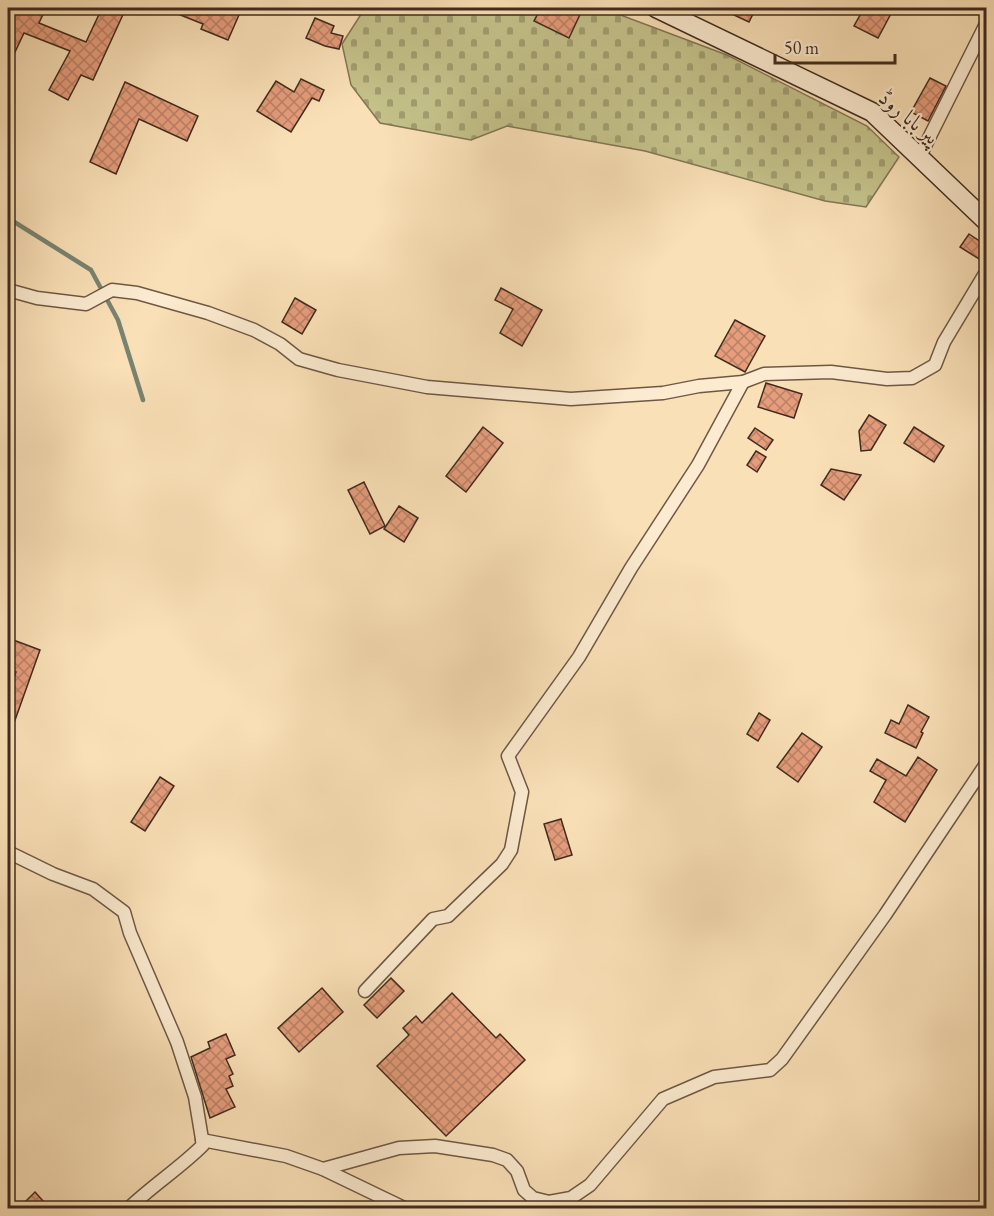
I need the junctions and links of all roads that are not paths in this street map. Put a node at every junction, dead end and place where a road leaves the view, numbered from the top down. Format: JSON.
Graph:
{"nodes":[{"id":1,"x":656,"y":8,"type":"edge"},
{"id":2,"x":987,"y":24,"type":"edge"},
{"id":3,"x":920,"y":156,"type":"junction"},
{"id":4,"x":987,"y":220,"type":"edge"},
{"id":5,"x":987,"y":272,"type":"edge"},
{"id":6,"x":8,"y":290,"type":"edge"},
{"id":7,"x":743,"y":382,"type":"junction"},
{"id":8,"x":987,"y":764,"type":"edge"},
{"id":9,"x":8,"y":852,"type":"edge"},
{"id":10,"x":365,"y":991,"type":"dead end"},
{"id":11,"x":202,"y":1140,"type":"junction"},
{"id":12,"x":323,"y":1169,"type":"junction"},
{"id":13,"x":129,"y":1209,"type":"edge"},
{"id":14,"x":404,"y":1209,"type":"edge"}],
"edges":[{"from":1,"to":3,"type":"main road","name":"پیر بابا روڈ"},
{"from":2,"to":3,"type":"street"},
{"from":3,"to":4,"type":"main road","name":"پیر بابا روڈ"},
{"from":5,"to":7,"type":"street"},
{"from":6,"to":7,"type":"street"},
{"from":7,"to":10,"type":"street"},
{"from":8,"to":12,"type":"street"},
{"from":9,"to":11,"type":"street"},
{"from":11,"to":12,"type":"street"},
{"from":11,"to":13,"type":"street"},
{"from":12,"to":14,"type":"street"}]}
